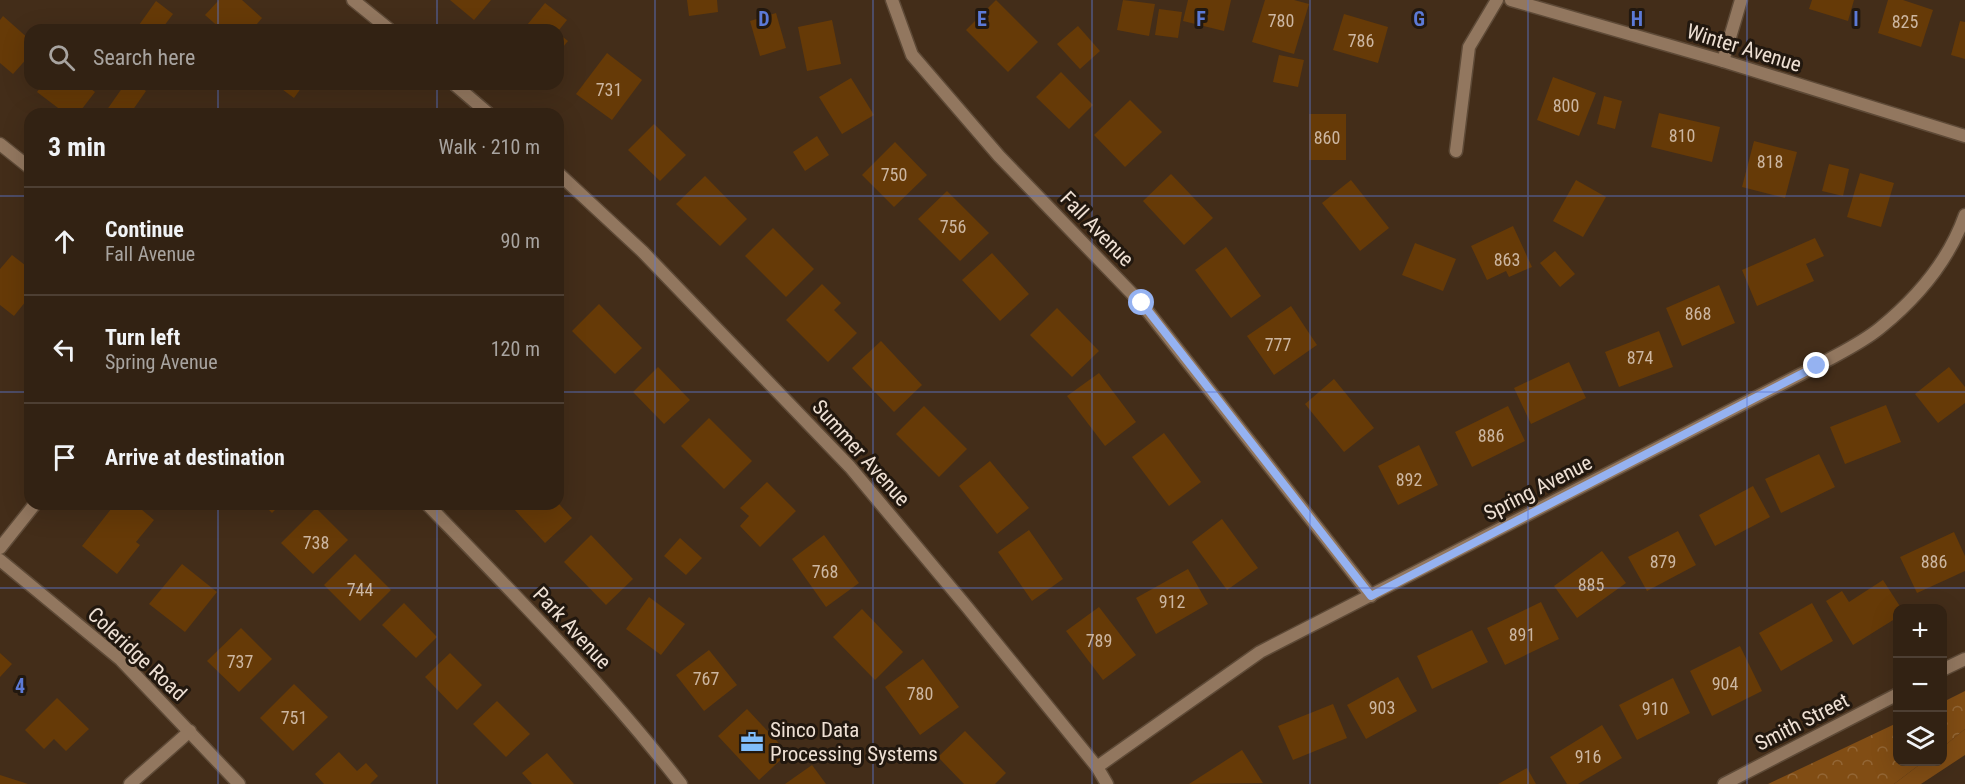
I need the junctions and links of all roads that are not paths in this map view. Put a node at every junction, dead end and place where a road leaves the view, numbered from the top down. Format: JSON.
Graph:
{"nodes":[{"id":1,"x":353,"y":0,"type":"edge"},
{"id":2,"x":892,"y":0,"type":"edge"},
{"id":3,"x":1497,"y":0,"type":"edge"},
{"id":4,"x":1511,"y":0,"type":"edge"},
{"id":5,"x":1742,"y":0,"type":"edge"},
{"id":6,"x":383,"y":24,"type":"edge"},
{"id":7,"x":1723,"y":61,"type":"junction"},
{"id":8,"x":461,"y":90,"type":"edge"},
{"id":9,"x":482,"y":108,"type":"edge"},
{"id":10,"x":1965,"y":136,"type":"edge"},
{"id":11,"x":0,"y":144,"type":"edge"},
{"id":12,"x":1456,"y":151,"type":"dead end"},
{"id":13,"x":24,"y":163,"type":"edge"},
{"id":14,"x":564,"y":180,"type":"edge"},
{"id":15,"x":1965,"y":214,"type":"edge"},
{"id":16,"x":30,"y":510,"type":"edge"},
{"id":17,"x":433,"y":510,"type":"edge"},
{"id":18,"x":0,"y":548,"type":"edge"},
{"id":19,"x":0,"y":560,"type":"edge"},
{"id":20,"x":1371,"y":596,"type":"junction"},
{"id":21,"x":1965,"y":659,"type":"edge"},
{"id":22,"x":1947,"y":668,"type":"edge"},
{"id":23,"x":1893,"y":697,"type":"edge"},
{"id":24,"x":190,"y":731,"type":"junction"},
{"id":25,"x":1096,"y":767,"type":"junction"},
{"id":26,"x":130,"y":784,"type":"edge"},
{"id":27,"x":239,"y":784,"type":"edge"},
{"id":28,"x":681,"y":784,"type":"edge"},
{"id":29,"x":1107,"y":784,"type":"edge"},
{"id":30,"x":1724,"y":784,"type":"edge"}],
"edges":[{"from":1,"to":6,"type":"street"},
{"from":2,"to":20,"type":"street","name":"Fall Avenue"},
{"from":3,"to":12,"type":"street"},
{"from":4,"to":7,"type":"street","name":"Winter Avenue"},
{"from":5,"to":7,"type":"street"},
{"from":7,"to":10,"type":"street","name":"Winter Avenue"},
{"from":8,"to":9,"type":"street"},
{"from":11,"to":13,"type":"street"},
{"from":14,"to":25,"type":"street","name":"Summer Avenue"},
{"from":15,"to":20,"type":"street","name":"Spring Avenue"},
{"from":16,"to":18,"type":"street"},
{"from":17,"to":28,"type":"street","name":"Park Avenue"},
{"from":19,"to":24,"type":"street","name":"Coleridge Road"},
{"from":20,"to":25,"type":"street","name":"Spring Avenue"},
{"from":21,"to":22,"type":"street"},
{"from":23,"to":30,"type":"street","name":"Smith Street"},
{"from":24,"to":26,"type":"street"},
{"from":24,"to":27,"type":"street","name":"Coleridge Road"},
{"from":25,"to":29,"type":"street","name":"Summer Avenue"}]}
